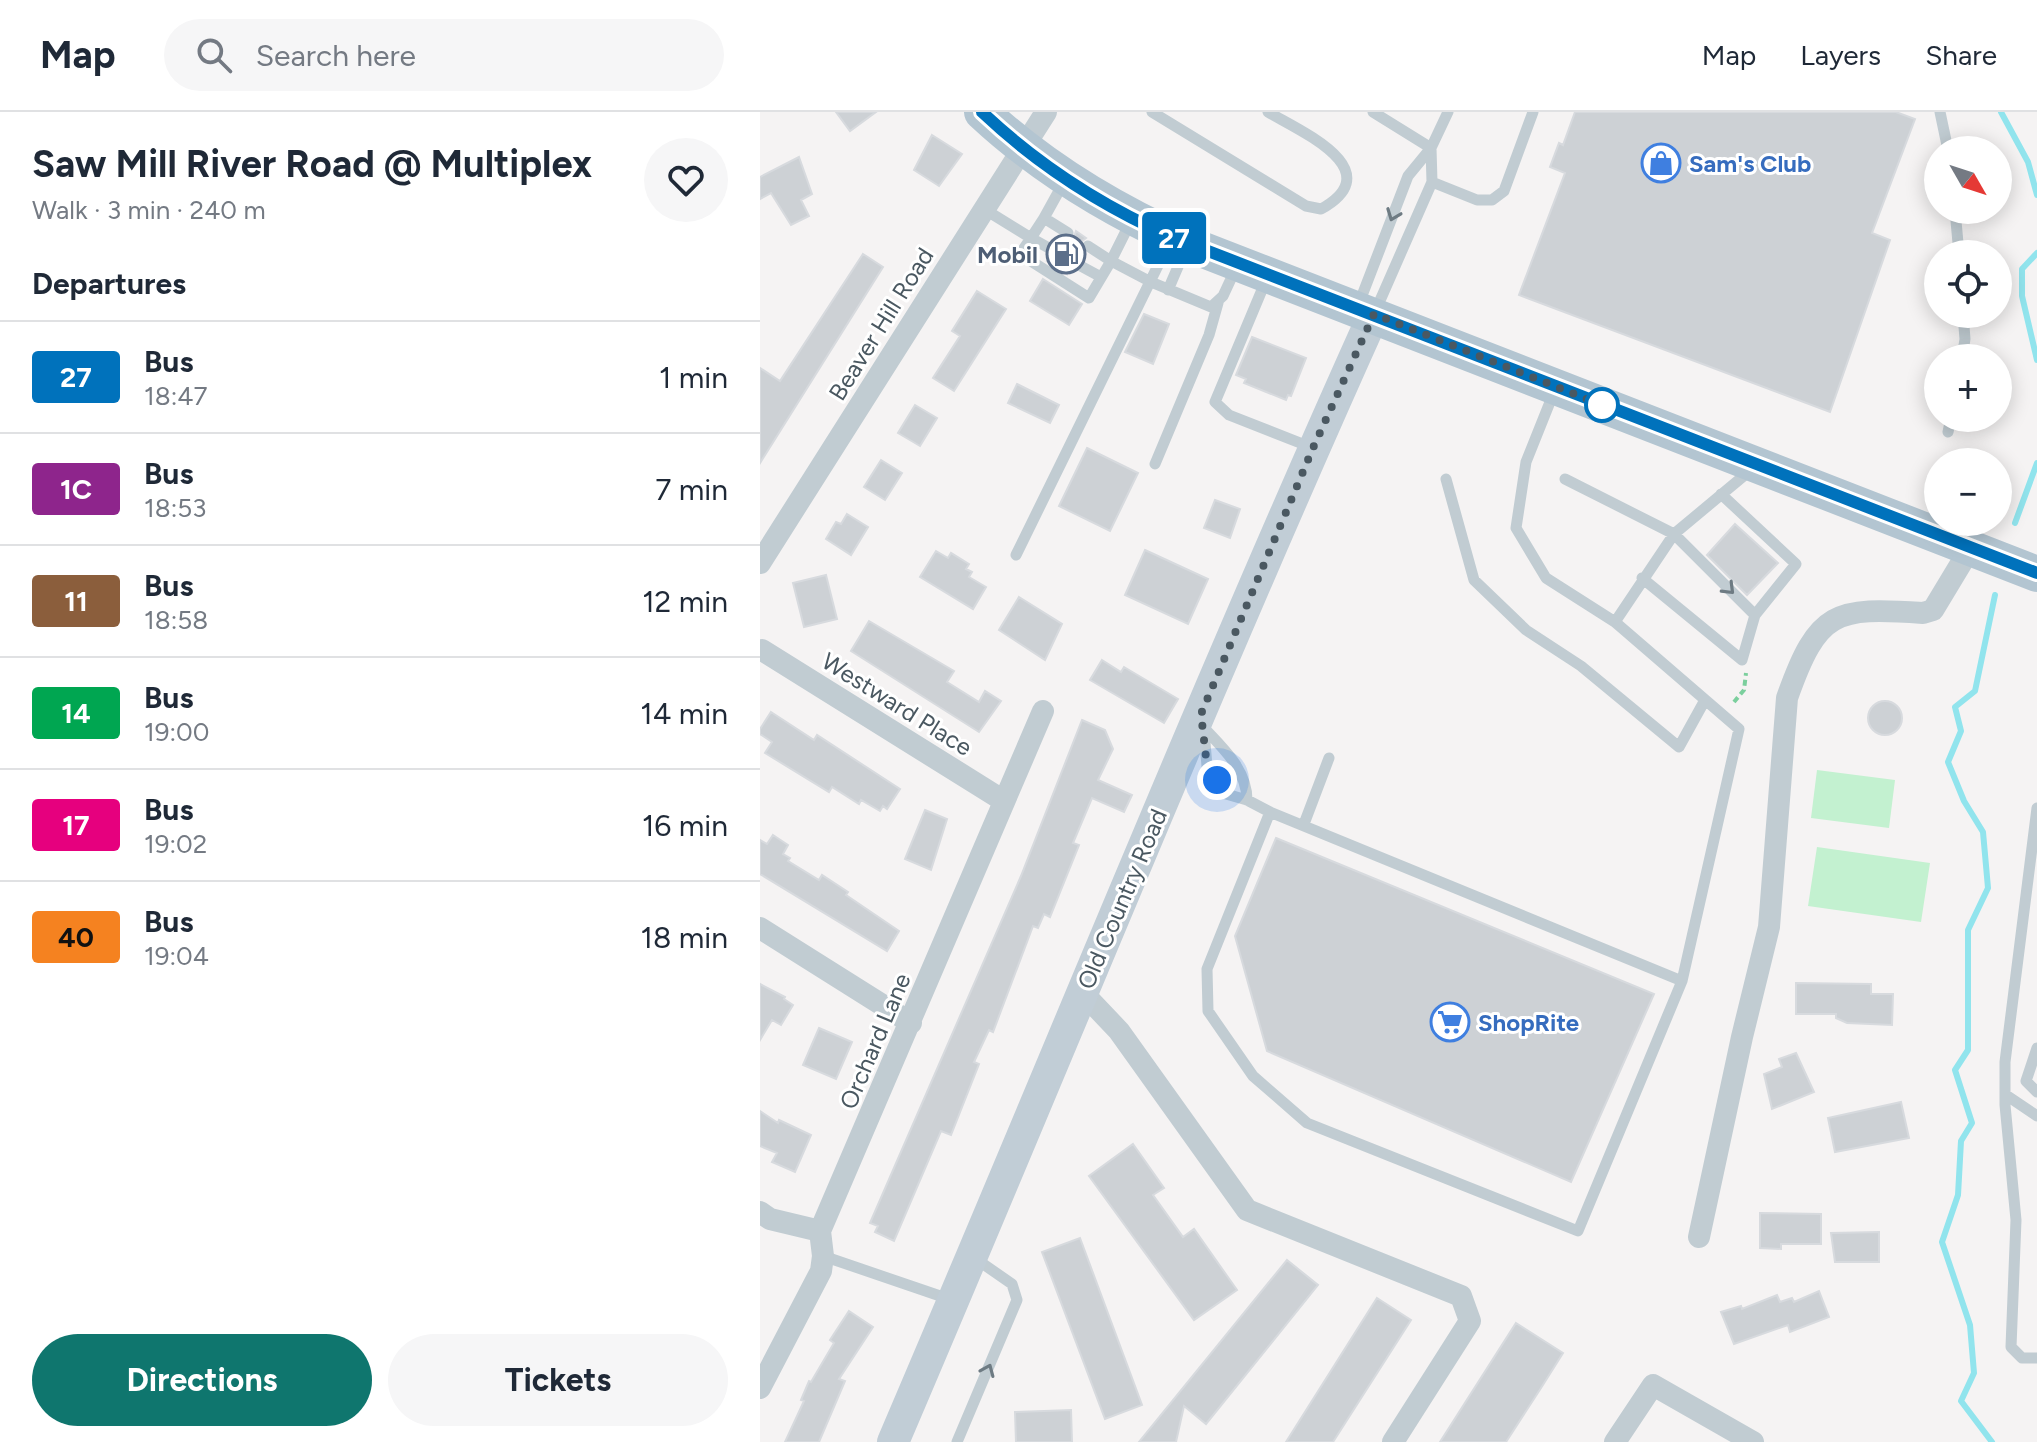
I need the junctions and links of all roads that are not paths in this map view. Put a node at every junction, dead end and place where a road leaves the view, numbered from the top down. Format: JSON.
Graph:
{"nodes":[{"id":1,"x":982,"y":112,"type":"edge"},
{"id":2,"x":1046,"y":112,"type":"edge"},
{"id":3,"x":1152,"y":112,"type":"edge"},
{"id":4,"x":1268,"y":112,"type":"edge"},
{"id":5,"x":1373,"y":112,"type":"edge"},
{"id":6,"x":1448,"y":112,"type":"edge"},
{"id":7,"x":1533,"y":112,"type":"edge"},
{"id":8,"x":1940,"y":112,"type":"edge"},
{"id":9,"x":1945,"y":136,"type":"edge"},
{"id":10,"x":1022,"y":148,"type":"junction"},
{"id":11,"x":1431,"y":148,"type":"junction"},
{"id":12,"x":1066,"y":179,"type":"junction"},
{"id":13,"x":1432,"y":182,"type":"junction"},
{"id":14,"x":984,"y":209,"type":"junction"},
{"id":15,"x":1044,"y":218,"type":"junction"},
{"id":16,"x":1133,"y":219,"type":"junction"},
{"id":17,"x":1068,"y":233,"type":"dead end"},
{"id":18,"x":1031,"y":238,"type":"junction"},
{"id":19,"x":1180,"y":241,"type":"junction"},
{"id":20,"x":1088,"y":246,"type":"dead end"},
{"id":21,"x":1056,"y":252,"type":"dead end"},
{"id":22,"x":1111,"y":261,"type":"junction"},
{"id":23,"x":1077,"y":264,"type":"dead end"},
{"id":24,"x":1253,"y":269,"type":"junction"},
{"id":25,"x":1101,"y":277,"type":"junction"},
{"id":26,"x":1151,"y":282,"type":"junction"},
{"id":27,"x":1168,"y":290,"type":"junction"},
{"id":28,"x":1218,"y":303,"type":"junction"},
{"id":29,"x":1365,"y":312,"type":"junction"},
{"id":30,"x":1556,"y":388,"type":"junction"},
{"id":31,"x":1313,"y":448,"type":"junction"},
{"id":32,"x":1155,"y":464,"type":"dead end"},
{"id":33,"x":1756,"y":465,"type":"junction"},
{"id":34,"x":1446,"y":479,"type":"dead end"},
{"id":35,"x":1565,"y":479,"type":"dead end"},
{"id":36,"x":1721,"y":494,"type":"junction"},
{"id":37,"x":1674,"y":534,"type":"junction"},
{"id":38,"x":1971,"y":547,"type":"junction"},
{"id":39,"x":1016,"y":555,"type":"dead end"},
{"id":40,"x":760,"y":563,"type":"edge"},
{"id":41,"x":2037,"y":574,"type":"edge"},
{"id":42,"x":1642,"y":578,"type":"junction"},
{"id":43,"x":1755,"y":615,"type":"junction"},
{"id":44,"x":1615,"y":622,"type":"junction"},
{"id":45,"x":761,"y":650,"type":"edge"},
{"id":46,"x":1705,"y":700,"type":"junction"},
{"id":47,"x":1043,"y":711,"type":"dead end"},
{"id":48,"x":1202,"y":721,"type":"junction"},
{"id":49,"x":1329,"y":758,"type":"dead end"},
{"id":50,"x":1247,"y":800,"type":"junction"},
{"id":51,"x":1004,"y":801,"type":"junction"},
{"id":52,"x":2037,"y":808,"type":"edge"},
{"id":53,"x":1270,"y":812,"type":"junction"},
{"id":54,"x":1304,"y":824,"type":"junction"},
{"id":55,"x":760,"y":928,"type":"edge"},
{"id":56,"x":1682,"y":981,"type":"junction"},
{"id":57,"x":1083,"y":993,"type":"junction"},
{"id":58,"x":911,"y":1023,"type":"junction"},
{"id":59,"x":2037,"y":1048,"type":"edge"},
{"id":60,"x":2037,"y":1092,"type":"edge"},
{"id":61,"x":2006,"y":1095,"type":"junction"},
{"id":62,"x":2037,"y":1116,"type":"edge"},
{"id":63,"x":760,"y":1212,"type":"edge"},
{"id":64,"x":820,"y":1231,"type":"junction"},
{"id":65,"x":1699,"y":1237,"type":"dead end"},
{"id":66,"x":823,"y":1256,"type":"junction"},
{"id":67,"x":971,"y":1256,"type":"junction"},
{"id":68,"x":953,"y":1301,"type":"junction"},
{"id":69,"x":2037,"y":1358,"type":"edge"},
{"id":70,"x":760,"y":1388,"type":"edge"},
{"id":71,"x":893,"y":1442,"type":"edge"},
{"id":72,"x":957,"y":1442,"type":"edge"},
{"id":73,"x":1393,"y":1442,"type":"edge"},
{"id":74,"x":1615,"y":1442,"type":"edge"},
{"id":75,"x":1753,"y":1442,"type":"edge"}],
"edges":[{"from":1,"to":10,"type":"main road"},
{"from":2,"to":10,"type":"street","name":"Beaver Hill Road"},
{"from":3,"to":4,"type":"lane"},
{"from":5,"to":11,"type":"lane"},
{"from":6,"to":11,"type":"lane"},
{"from":7,"to":13,"type":"lane"},
{"from":8,"to":9,"type":"lane"},
{"from":10,"to":12,"type":"main road"},
{"from":10,"to":14,"type":"street","name":"Beaver Hill Road"},
{"from":11,"to":13,"type":"lane"},
{"from":11,"to":29,"type":"lane","one_way":true},
{"from":12,"to":15,"type":"lane"},
{"from":12,"to":16,"type":"main road"},
{"from":13,"to":29,"type":"lane"},
{"from":14,"to":18,"type":"lane"},
{"from":14,"to":40,"type":"street","name":"Beaver Hill Road"},
{"from":15,"to":17,"type":"lane"},
{"from":15,"to":18,"type":"lane"},
{"from":16,"to":19,"type":"main road"},
{"from":16,"to":22,"type":"lane"},
{"from":18,"to":21,"type":"lane"},
{"from":18,"to":25,"type":"lane"},
{"from":19,"to":24,"type":"main road"},
{"from":19,"to":26,"type":"lane"},
{"from":19,"to":27,"type":"lane"},
{"from":20,"to":22,"type":"lane"},
{"from":22,"to":25,"type":"lane"},
{"from":22,"to":26,"type":"lane"},
{"from":23,"to":25,"type":"lane"},
{"from":24,"to":28,"type":"lane"},
{"from":24,"to":29,"type":"main road"},
{"from":24,"to":31,"type":"lane"},
{"from":26,"to":27,"type":"lane"},
{"from":26,"to":39,"type":"lane"},
{"from":27,"to":28,"type":"lane"},
{"from":28,"to":32,"type":"lane"},
{"from":29,"to":30,"type":"main road"},
{"from":29,"to":31,"type":"street","name":"Old Country Road"},
{"from":30,"to":33,"type":"main road"},
{"from":30,"to":44,"type":"lane"},
{"from":31,"to":48,"type":"street","name":"Old Country Road"},
{"from":33,"to":36,"type":"lane"},
{"from":33,"to":38,"type":"main road"},
{"from":34,"to":46,"type":"lane"},
{"from":35,"to":37,"type":"lane"},
{"from":36,"to":37,"type":"lane"},
{"from":36,"to":43,"type":"lane"},
{"from":37,"to":42,"type":"lane"},
{"from":37,"to":43,"type":"lane","one_way":true},
{"from":38,"to":41,"type":"main road"},
{"from":38,"to":65,"type":"street"},
{"from":42,"to":43,"type":"lane"},
{"from":42,"to":44,"type":"lane"},
{"from":44,"to":46,"type":"lane"},
{"from":45,"to":51,"type":"street","name":"Westward Place"},
{"from":46,"to":56,"type":"lane"},
{"from":47,"to":51,"type":"street","name":"Orchard Lane"},
{"from":48,"to":50,"type":"lane"},
{"from":48,"to":50,"type":"lane"},
{"from":48,"to":57,"type":"street","name":"Old Country Road"},
{"from":49,"to":54,"type":"lane"},
{"from":50,"to":53,"type":"lane"},
{"from":51,"to":58,"type":"street","name":"Orchard Lane"},
{"from":52,"to":61,"type":"lane"},
{"from":53,"to":54,"type":"lane"},
{"from":53,"to":56,"type":"lane"},
{"from":54,"to":56,"type":"lane"},
{"from":55,"to":58,"type":"street"},
{"from":57,"to":67,"type":"street","name":"Old Country Road"},
{"from":57,"to":73,"type":"street"},
{"from":58,"to":64,"type":"street","name":"Orchard Lane"},
{"from":59,"to":60,"type":"lane"},
{"from":61,"to":62,"type":"lane"},
{"from":61,"to":69,"type":"lane"},
{"from":63,"to":64,"type":"street"},
{"from":64,"to":66,"type":"street"},
{"from":66,"to":68,"type":"lane"},
{"from":66,"to":70,"type":"street"},
{"from":67,"to":68,"type":"street","name":"Old Country Road"},
{"from":72,"to":67,"type":"lane","one_way":true},
{"from":68,"to":71,"type":"street","name":"Old Country Road"},
{"from":74,"to":75,"type":"street"}]}
